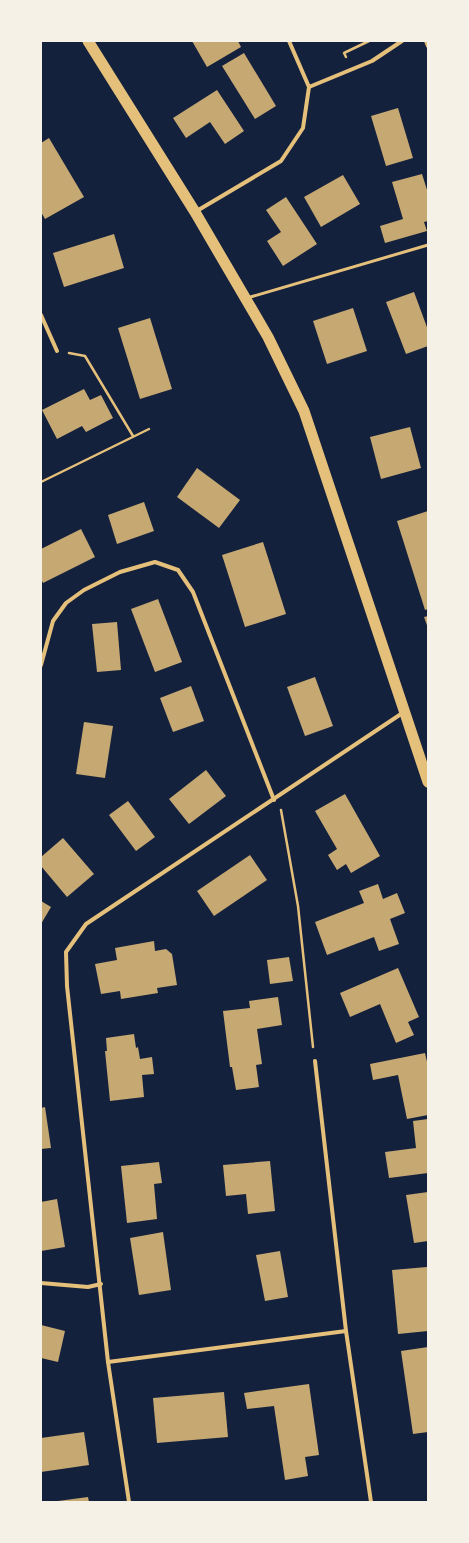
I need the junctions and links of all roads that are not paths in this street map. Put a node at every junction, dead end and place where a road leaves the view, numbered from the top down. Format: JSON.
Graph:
{"nodes":[{"id":1,"x":88,"y":41,"type":"edge"},
{"id":2,"x":289,"y":41,"type":"edge"},
{"id":3,"x":402,"y":41,"type":"edge"},
{"id":4,"x":426,"y":41,"type":"edge"},
{"id":5,"x":428,"y":46,"type":"edge"},
{"id":6,"x":309,"y":87,"type":"junction"},
{"id":7,"x":195,"y":212,"type":"junction"},
{"id":8,"x":428,"y":245,"type":"edge"},
{"id":9,"x":246,"y":298,"type":"junction"},
{"id":10,"x":41,"y":315,"type":"edge"},
{"id":11,"x":57,"y":351,"type":"road end"},
{"id":12,"x":41,"y":665,"type":"edge"},
{"id":13,"x":404,"y":712,"type":"junction"},
{"id":14,"x":428,"y":782,"type":"edge"},
{"id":15,"x":275,"y":799,"type":"junction"},
{"id":16,"x":315,"y":1062,"type":"road end"},
{"id":17,"x":41,"y":1284,"type":"edge"},
{"id":18,"x":101,"y":1284,"type":"junction"},
{"id":19,"x":346,"y":1331,"type":"junction"},
{"id":20,"x":108,"y":1362,"type":"junction"},
{"id":21,"x":129,"y":1502,"type":"edge"},
{"id":22,"x":371,"y":1502,"type":"edge"}],
"edges":[{"from":1,"to":7,"type":"highway"},
{"from":2,"to":6,"type":"street"},
{"from":3,"to":6,"type":"street"},
{"from":4,"to":5,"type":"street"},
{"from":6,"to":7,"type":"street"},
{"from":7,"to":9,"type":"highway"},
{"from":8,"to":9,"type":"lane"},
{"from":9,"to":13,"type":"highway"},
{"from":10,"to":11,"type":"street"},
{"from":12,"to":15,"type":"street"},
{"from":13,"to":14,"type":"highway"},
{"from":13,"to":15,"type":"street"},
{"from":15,"to":18,"type":"street"},
{"from":16,"to":19,"type":"street"},
{"from":17,"to":18,"type":"street"},
{"from":18,"to":20,"type":"street"},
{"from":19,"to":20,"type":"street"},
{"from":19,"to":22,"type":"street"},
{"from":20,"to":21,"type":"street"}]}
